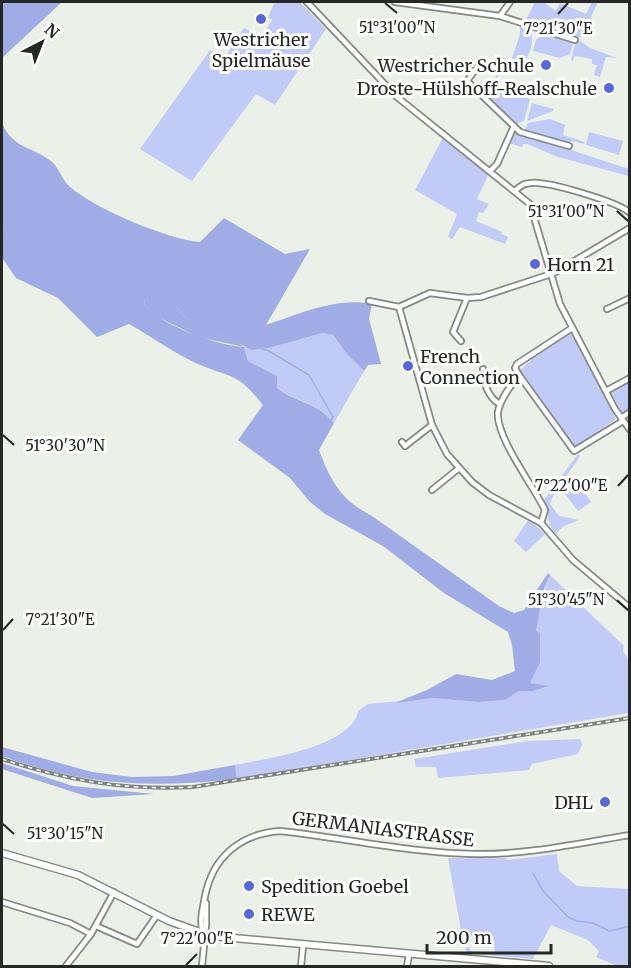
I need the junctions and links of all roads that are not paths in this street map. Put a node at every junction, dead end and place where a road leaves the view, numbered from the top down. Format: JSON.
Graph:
{"nodes":[{"id":1,"x":308,"y":2,"type":"edge"},
{"id":2,"x":395,"y":2,"type":"edge"},
{"id":3,"x":510,"y":2,"type":"edge"},
{"id":4,"x":500,"y":16,"type":"junction"},
{"id":5,"x":575,"y":40,"type":"dead end"},
{"id":6,"x":478,"y":66,"type":"dead end"},
{"id":7,"x":514,"y":126,"type":"junction"},
{"id":8,"x":569,"y":146,"type":"dead end"},
{"id":9,"x":490,"y":171,"type":"junction"},
{"id":10,"x":515,"y":191,"type":"junction"},
{"id":11,"x":630,"y":213,"type":"edge"},
{"id":12,"x":630,"y":228,"type":"edge"},
{"id":13,"x":550,"y":275,"type":"junction"},
{"id":14,"x":467,"y":298,"type":"junction"},
{"id":15,"x":630,"y":298,"type":"edge"},
{"id":16,"x":369,"y":301,"type":"dead end"},
{"id":17,"x":399,"y":307,"type":"junction"},
{"id":18,"x":607,"y":309,"type":"dead end"},
{"id":19,"x":572,"y":328,"type":"junction"},
{"id":20,"x":461,"y":341,"type":"dead end"},
{"id":21,"x":483,"y":369,"type":"dead end"},
{"id":22,"x":519,"y":375,"type":"junction"},
{"id":23,"x":630,"y":378,"type":"edge"},
{"id":24,"x":606,"y":391,"type":"junction"},
{"id":25,"x":500,"y":404,"type":"junction"},
{"id":26,"x":630,"y":412,"type":"edge"},
{"id":27,"x":622,"y":420,"type":"junction"},
{"id":28,"x":432,"y":425,"type":"junction"},
{"id":29,"x":630,"y":430,"type":"edge"},
{"id":30,"x":405,"y":446,"type":"dead end"},
{"id":31,"x":458,"y":469,"type":"junction"},
{"id":32,"x":432,"y":490,"type":"dead end"},
{"id":33,"x":541,"y":523,"type":"junction"},
{"id":34,"x":630,"y":608,"type":"edge"},
{"id":35,"x":630,"y":835,"type":"edge"},
{"id":36,"x":2,"y":853,"type":"edge"},
{"id":37,"x":114,"y":892,"type":"junction"},
{"id":38,"x":2,"y":902,"type":"edge"},
{"id":39,"x":157,"y":915,"type":"junction"},
{"id":40,"x":96,"y":926,"type":"junction"},
{"id":41,"x":203,"y":933,"type":"junction"},
{"id":42,"x":91,"y":934,"type":"junction"},
{"id":43,"x":303,"y":946,"type":"junction"},
{"id":44,"x":409,"y":955,"type":"junction"},
{"id":45,"x":66,"y":966,"type":"edge"},
{"id":46,"x":202,"y":966,"type":"edge"},
{"id":47,"x":301,"y":966,"type":"edge"},
{"id":48,"x":407,"y":966,"type":"edge"},
{"id":49,"x":536,"y":966,"type":"edge"},
{"id":50,"x":549,"y":966,"type":"edge"}],
"edges":[{"from":1,"to":9,"type":"street"},
{"from":2,"to":4,"type":"street"},
{"from":3,"to":4,"type":"street"},
{"from":4,"to":5,"type":"street"},
{"from":6,"to":7,"type":"street"},
{"from":7,"to":8,"type":"street"},
{"from":7,"to":9,"type":"street"},
{"from":9,"to":10,"type":"street"},
{"from":10,"to":11,"type":"street"},
{"from":10,"to":13,"type":"street"},
{"from":12,"to":13,"type":"street"},
{"from":13,"to":14,"type":"street"},
{"from":13,"to":19,"type":"street"},
{"from":14,"to":17,"type":"street"},
{"from":14,"to":20,"type":"street"},
{"from":15,"to":18,"type":"street"},
{"from":16,"to":17,"type":"street"},
{"from":17,"to":28,"type":"street"},
{"from":19,"to":22,"type":"street"},
{"from":19,"to":24,"type":"street"},
{"from":21,"to":25,"type":"street"},
{"from":22,"to":25,"type":"street"},
{"from":22,"to":27,"type":"street"},
{"from":23,"to":24,"type":"street"},
{"from":24,"to":27,"type":"street"},
{"from":25,"to":33,"type":"street"},
{"from":26,"to":27,"type":"street"},
{"from":27,"to":29,"type":"street"},
{"from":28,"to":30,"type":"street"},
{"from":28,"to":31,"type":"street"},
{"from":31,"to":32,"type":"street"},
{"from":31,"to":33,"type":"street"},
{"from":33,"to":34,"type":"street"},
{"from":35,"to":41,"type":"street","name":"GERMANIASTRASSE"},
{"from":36,"to":37,"type":"street"},
{"from":37,"to":39,"type":"street"},
{"from":37,"to":40,"type":"street"},
{"from":38,"to":42,"type":"street"},
{"from":39,"to":40,"type":"street"},
{"from":39,"to":41,"type":"street"},
{"from":40,"to":42,"type":"street"},
{"from":41,"to":43,"type":"street"},
{"from":41,"to":46,"type":"street","name":"GERMANIASTRASSE"},
{"from":42,"to":45,"type":"street"},
{"from":43,"to":44,"type":"street"},
{"from":43,"to":47,"type":"street"},
{"from":44,"to":48,"type":"street"},
{"from":44,"to":49,"type":"street"},
{"from":49,"to":50,"type":"street"}]}
